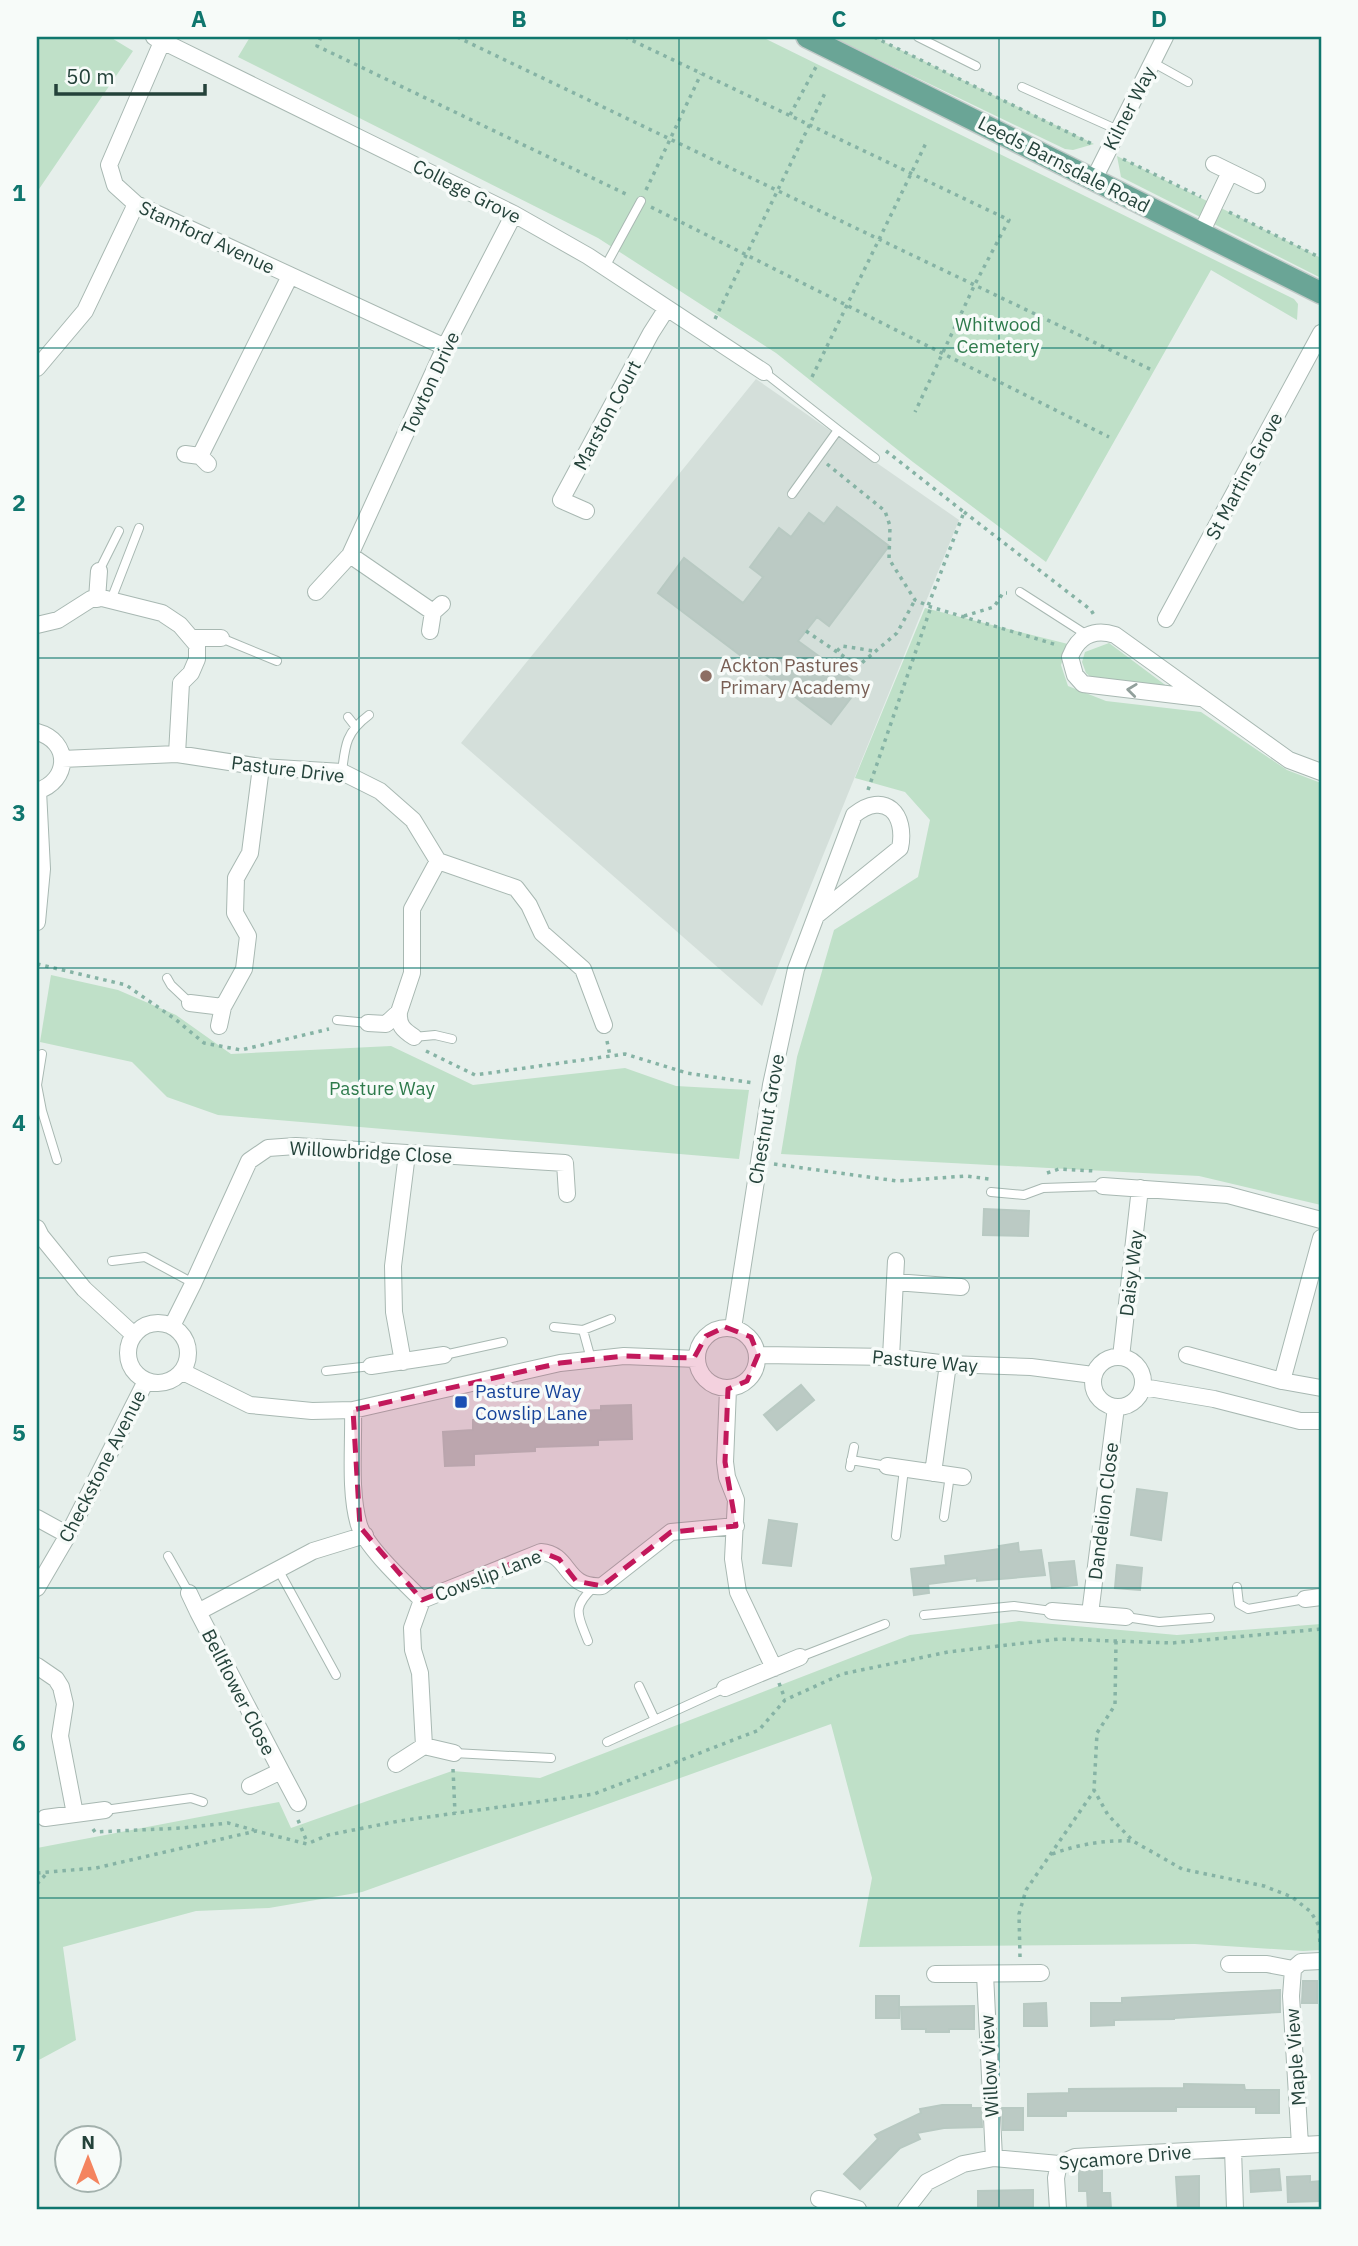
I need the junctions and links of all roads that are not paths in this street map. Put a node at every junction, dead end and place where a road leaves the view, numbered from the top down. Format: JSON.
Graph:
{"nodes":[{"id":1,"x":807,"y":37,"type":"edge"},
{"id":2,"x":918,"y":37,"type":"edge"},
{"id":3,"x":1165,"y":37,"type":"edge"},
{"id":4,"x":158,"y":39,"type":"edge"},
{"id":5,"x":1152,"y":62,"type":"junction"},
{"id":6,"x":976,"y":66,"type":"dead end"},
{"id":7,"x":1188,"y":82,"type":"dead end"},
{"id":8,"x":1022,"y":87,"type":"dead end"},
{"id":9,"x":1118,"y":130,"type":"junction"},
{"id":10,"x":1214,"y":164,"type":"dead end"},
{"id":11,"x":1230,"y":172,"type":"junction"},
{"id":12,"x":1094,"y":179,"type":"junction"},
{"id":13,"x":1257,"y":185,"type":"dead end"},
{"id":14,"x":640,"y":201,"type":"road end"},
{"id":15,"x":136,"y":204,"type":"junction"},
{"id":16,"x":514,"y":214,"type":"junction"},
{"id":17,"x":1201,"y":233,"type":"junction"},
{"id":18,"x":605,"y":267,"type":"junction"},
{"id":19,"x":290,"y":276,"type":"junction"},
{"id":20,"x":1321,"y":293,"type":"edge"},
{"id":21,"x":667,"y":308,"type":"junction"},
{"id":22,"x":1321,"y":333,"type":"edge"},
{"id":23,"x":445,"y":347,"type":"junction"},
{"id":24,"x":37,"y":368,"type":"edge"},
{"id":25,"x":764,"y":372,"type":"joint"},
{"id":26,"x":838,"y":429,"type":"junction"},
{"id":27,"x":198,"y":458,"type":"dead end"},
{"id":28,"x":875,"y":458,"type":"dead end"},
{"id":29,"x":792,"y":494,"type":"dead end"},
{"id":30,"x":586,"y":510,"type":"dead end"},
{"id":31,"x":139,"y":528,"type":"dead end"},
{"id":32,"x":119,"y":531,"type":"dead end"},
{"id":33,"x":351,"y":555,"type":"junction"},
{"id":34,"x":99,"y":571,"type":"joint"},
{"id":35,"x":316,"y":592,"type":"dead end"},
{"id":36,"x":1020,"y":593,"type":"road end"},
{"id":37,"x":104,"y":599,"type":"junction"},
{"id":38,"x":1166,"y":619,"type":"dead end"},
{"id":39,"x":37,"y":625,"type":"edge"},
{"id":40,"x":430,"y":631,"type":"dead end"},
{"id":41,"x":1087,"y":635,"type":"junction"},
{"id":42,"x":191,"y":638,"type":"junction"},
{"id":43,"x":221,"y":638,"type":"joint"},
{"id":44,"x":277,"y":661,"type":"dead end"},
{"id":45,"x":1200,"y":698,"type":"junction"},
{"id":46,"x":369,"y":715,"type":"dead end"},
{"id":47,"x":348,"y":717,"type":"dead end"},
{"id":48,"x":355,"y":726,"type":"junction"},
{"id":49,"x":37,"y":732,"type":"edge"},
{"id":50,"x":177,"y":754,"type":"junction"},
{"id":51,"x":62,"y":759,"type":"junction"},
{"id":52,"x":261,"y":767,"type":"junction"},
{"id":53,"x":342,"y":772,"type":"junction"},
{"id":54,"x":1321,"y":772,"type":"edge"},
{"id":55,"x":37,"y":791,"type":"edge"},
{"id":56,"x":438,"y":862,"type":"junction"},
{"id":57,"x":38,"y":903,"type":"edge"},
{"id":58,"x":817,"y":915,"type":"junction"},
{"id":59,"x":37,"y":922,"type":"edge"},
{"id":60,"x":167,"y":978,"type":"dead end"},
{"id":61,"x":190,"y":1003,"type":"joint"},
{"id":62,"x":223,"y":1007,"type":"junction"},
{"id":63,"x":398,"y":1012,"type":"junction"},
{"id":64,"x":337,"y":1020,"type":"dead end"},
{"id":65,"x":368,"y":1023,"type":"joint"},
{"id":66,"x":219,"y":1026,"type":"dead end"},
{"id":67,"x":604,"y":1026,"type":"dead end"},
{"id":68,"x":414,"y":1037,"type":"joint"},
{"id":69,"x":452,"y":1039,"type":"dead end"},
{"id":70,"x":42,"y":1054,"type":"dead end"},
{"id":71,"x":38,"y":1076,"type":"edge"},
{"id":72,"x":407,"y":1154,"type":"junction"},
{"id":73,"x":57,"y":1160,"type":"dead end"},
{"id":74,"x":1103,"y":1186,"type":"joint"},
{"id":75,"x":1140,"y":1188,"type":"junction"},
{"id":76,"x":991,"y":1192,"type":"dead end"},
{"id":77,"x":567,"y":1194,"type":"dead end"},
{"id":78,"x":1321,"y":1220,"type":"edge"},
{"id":79,"x":37,"y":1228,"type":"edge"},
{"id":80,"x":1321,"y":1238,"type":"edge"},
{"id":81,"x":42,"y":1248,"type":"edge"},
{"id":82,"x":112,"y":1261,"type":"dead end"},
{"id":83,"x":896,"y":1262,"type":"dead end"},
{"id":84,"x":895,"y":1282,"type":"junction"},
{"id":85,"x":194,"y":1284,"type":"junction"},
{"id":86,"x":961,"y":1287,"type":"dead end"},
{"id":87,"x":611,"y":1320,"type":"dead end"},
{"id":88,"x":172,"y":1326,"type":"junction"},
{"id":89,"x":554,"y":1327,"type":"dead end"},
{"id":90,"x":733,"y":1328,"type":"junction"},
{"id":91,"x":583,"y":1330,"type":"junction"},
{"id":92,"x":134,"y":1335,"type":"junction"},
{"id":93,"x":503,"y":1342,"type":"dead end"},
{"id":94,"x":444,"y":1355,"type":"joint"},
{"id":95,"x":758,"y":1355,"type":"junction"},
{"id":96,"x":1187,"y":1355,"type":"dead end"},
{"id":97,"x":891,"y":1357,"type":"junction"},
{"id":98,"x":1121,"y":1357,"type":"junction"},
{"id":99,"x":591,"y":1359,"type":"junction"},
{"id":100,"x":696,"y":1359,"type":"junction"},
{"id":101,"x":403,"y":1362,"type":"junction"},
{"id":102,"x":948,"y":1364,"type":"junction"},
{"id":103,"x":371,"y":1366,"type":"joint"},
{"id":104,"x":326,"y":1371,"type":"dead end"},
{"id":105,"x":183,"y":1373,"type":"junction"},
{"id":106,"x":1093,"y":1375,"type":"junction"},
{"id":107,"x":146,"y":1381,"type":"junction"},
{"id":108,"x":1282,"y":1381,"type":"junction"},
{"id":109,"x":1143,"y":1387,"type":"junction"},
{"id":110,"x":1321,"y":1388,"type":"edge"},
{"id":111,"x":728,"y":1389,"type":"junction"},
{"id":112,"x":1116,"y":1407,"type":"junction"},
{"id":113,"x":354,"y":1410,"type":"junction"},
{"id":114,"x":1321,"y":1421,"type":"edge"},
{"id":115,"x":854,"y":1447,"type":"dead end"},
{"id":116,"x":887,"y":1466,"type":"joint"},
{"id":117,"x":904,"y":1469,"type":"junction"},
{"id":118,"x":948,"y":1475,"type":"junction"},
{"id":119,"x":944,"y":1517,"type":"dead end"},
{"id":120,"x":37,"y":1518,"type":"edge"},
{"id":121,"x":736,"y":1526,"type":"junction"},
{"id":122,"x":68,"y":1535,"type":"junction"},
{"id":123,"x":365,"y":1535,"type":"junction"},
{"id":124,"x":896,"y":1536,"type":"dead end"},
{"id":125,"x":169,"y":1556,"type":"dead end"},
{"id":126,"x":279,"y":1571,"type":"junction"},
{"id":127,"x":594,"y":1587,"type":"junction"},
{"id":128,"x":1237,"y":1587,"type":"dead end"},
{"id":129,"x":37,"y":1588,"type":"edge"},
{"id":130,"x":189,"y":1593,"type":"joint"},
{"id":131,"x":1313,"y":1598,"type":"edge"},
{"id":132,"x":422,"y":1600,"type":"junction"},
{"id":133,"x":1052,"y":1611,"type":"joint"},
{"id":134,"x":198,"y":1612,"type":"junction"},
{"id":135,"x":1090,"y":1614,"type":"junction"},
{"id":136,"x":924,"y":1615,"type":"dead end"},
{"id":137,"x":1126,"y":1617,"type":"joint"},
{"id":138,"x":1210,"y":1618,"type":"dead end"},
{"id":139,"x":885,"y":1624,"type":"dead end"},
{"id":140,"x":588,"y":1641,"type":"dead end"},
{"id":141,"x":800,"y":1657,"type":"joint"},
{"id":142,"x":37,"y":1666,"type":"edge"},
{"id":143,"x":774,"y":1668,"type":"junction"},
{"id":144,"x":336,"y":1675,"type":"dead end"},
{"id":145,"x":639,"y":1686,"type":"dead end"},
{"id":146,"x":726,"y":1688,"type":"joint"},
{"id":147,"x":655,"y":1720,"type":"junction"},
{"id":148,"x":607,"y":1742,"type":"dead end"},
{"id":149,"x":424,"y":1746,"type":"junction"},
{"id":150,"x":454,"y":1753,"type":"joint"},
{"id":151,"x":551,"y":1758,"type":"dead end"},
{"id":152,"x":396,"y":1764,"type":"dead end"},
{"id":153,"x":281,"y":1772,"type":"junction"},
{"id":154,"x":250,"y":1786,"type":"dead end"},
{"id":155,"x":203,"y":1802,"type":"dead end"},
{"id":156,"x":298,"y":1803,"type":"road end"},
{"id":157,"x":105,"y":1810,"type":"joint"},
{"id":158,"x":78,"y":1813,"type":"junction"},
{"id":159,"x":41,"y":1819,"type":"edge"},
{"id":160,"x":1321,"y":1961,"type":"edge"},
{"id":161,"x":1229,"y":1964,"type":"dead end"},
{"id":162,"x":1293,"y":1969,"type":"junction"},
{"id":163,"x":1041,"y":1973,"type":"dead end"},
{"id":164,"x":935,"y":1974,"type":"dead end"},
{"id":165,"x":985,"y":1974,"type":"junction"},
{"id":166,"x":1321,"y":2144,"type":"edge"},
{"id":167,"x":1300,"y":2146,"type":"junction"},
{"id":168,"x":1233,"y":2149,"type":"junction"},
{"id":169,"x":994,"y":2158,"type":"junction"},
{"id":170,"x":1059,"y":2164,"type":"junction"},
{"id":171,"x":819,"y":2199,"type":"dead end"},
{"id":172,"x":858,"y":2209,"type":"edge"},
{"id":173,"x":906,"y":2209,"type":"edge"},
{"id":174,"x":1058,"y":2209,"type":"edge"},
{"id":175,"x":1235,"y":2209,"type":"edge"}],
"edges":[{"from":1,"to":12,"type":"main road","name":"Leeds Barnsdale Road"},
{"from":2,"to":6,"type":"lane"},
{"from":3,"to":5,"type":"street","name":"Kilner Way"},
{"from":4,"to":15,"type":"street","name":"Stamford Avenue"},
{"from":4,"to":16,"type":"street","name":"College Grove"},
{"from":5,"to":7,"type":"lane"},
{"from":5,"to":9,"type":"street","name":"Kilner Way"},
{"from":8,"to":9,"type":"lane"},
{"from":9,"to":12,"type":"street","name":"Kilner Way"},
{"from":10,"to":11,"type":"street"},
{"from":11,"to":13,"type":"street"},
{"from":11,"to":17,"type":"street"},
{"from":12,"to":17,"type":"main road","name":"Leeds Barnsdale Road"},
{"from":14,"to":18,"type":"lane"},
{"from":15,"to":19,"type":"street","name":"Stamford Avenue"},
{"from":15,"to":24,"type":"street"},
{"from":16,"to":18,"type":"street","name":"College Grove"},
{"from":16,"to":23,"type":"street","name":"Towton Drive"},
{"from":17,"to":20,"type":"main road","name":"Leeds Barnsdale Road"},
{"from":18,"to":21,"type":"street","name":"College Grove"},
{"from":19,"to":23,"type":"street","name":"Stamford Avenue"},
{"from":19,"to":27,"type":"street"},
{"from":21,"to":25,"type":"street","name":"College Grove"},
{"from":21,"to":30,"type":"street","name":"Marston Court"},
{"from":22,"to":38,"type":"street","name":"St Martins Grove"},
{"from":23,"to":33,"type":"street","name":"Towton Drive"},
{"from":25,"to":26,"type":"lane"},
{"from":26,"to":28,"type":"lane"},
{"from":26,"to":29,"type":"lane"},
{"from":31,"to":37,"type":"lane"},
{"from":32,"to":34,"type":"lane"},
{"from":33,"to":35,"type":"street","name":"Towton Drive"},
{"from":33,"to":40,"type":"street"},
{"from":34,"to":37,"type":"street"},
{"from":36,"to":41,"type":"lane"},
{"from":37,"to":39,"type":"street"},
{"from":37,"to":42,"type":"street"},
{"from":41,"to":45,"type":"street"},
{"from":45,"to":41,"type":"street","one_way":true},
{"from":42,"to":43,"type":"street"},
{"from":42,"to":50,"type":"street"},
{"from":43,"to":44,"type":"lane"},
{"from":45,"to":54,"type":"street"},
{"from":46,"to":48,"type":"lane"},
{"from":47,"to":48,"type":"lane"},
{"from":48,"to":53,"type":"lane"},
{"from":49,"to":51,"type":"street"},
{"from":50,"to":51,"type":"street","name":"Pasture Drive"},
{"from":50,"to":52,"type":"street","name":"Pasture Drive"},
{"from":51,"to":55,"type":"street"},
{"from":52,"to":53,"type":"street","name":"Pasture Drive"},
{"from":52,"to":62,"type":"street"},
{"from":53,"to":56,"type":"street","name":"Pasture Drive"},
{"from":55,"to":57,"type":"street"},
{"from":56,"to":63,"type":"street"},
{"from":56,"to":67,"type":"street"},
{"from":57,"to":59,"type":"street"},
{"from":58,"to":58,"type":"street","name":"Chestnut Grove"},
{"from":58,"to":90,"type":"street","name":"Chestnut Grove"},
{"from":60,"to":61,"type":"lane"},
{"from":61,"to":62,"type":"street"},
{"from":62,"to":66,"type":"street"},
{"from":63,"to":65,"type":"street"},
{"from":63,"to":68,"type":"street"},
{"from":64,"to":65,"type":"lane"},
{"from":68,"to":69,"type":"lane"},
{"from":70,"to":71,"type":"lane"},
{"from":71,"to":73,"type":"lane"},
{"from":72,"to":77,"type":"street","name":"Willowbridge Close"},
{"from":72,"to":85,"type":"street","name":"Willowbridge Close"},
{"from":72,"to":101,"type":"street"},
{"from":74,"to":75,"type":"street"},
{"from":74,"to":76,"type":"lane"},
{"from":75,"to":78,"type":"street"},
{"from":75,"to":98,"type":"street","name":"Daisy Way"},
{"from":79,"to":81,"type":"street"},
{"from":80,"to":108,"type":"street"},
{"from":81,"to":92,"type":"street"},
{"from":82,"to":85,"type":"lane"},
{"from":83,"to":84,"type":"street"},
{"from":84,"to":86,"type":"street"},
{"from":84,"to":97,"type":"street"},
{"from":85,"to":88,"type":"street","name":"Willowbridge Close"},
{"from":87,"to":91,"type":"lane"},
{"from":88,"to":92,"type":"street"},
{"from":88,"to":105,"type":"street"},
{"from":89,"to":91,"type":"lane"},
{"from":90,"to":95,"type":"street"},
{"from":90,"to":100,"type":"street"},
{"from":91,"to":99,"type":"lane"},
{"from":92,"to":107,"type":"street"},
{"from":93,"to":94,"type":"lane"},
{"from":94,"to":101,"type":"street"},
{"from":95,"to":97,"type":"street","name":"Pasture Way"},
{"from":95,"to":111,"type":"street"},
{"from":96,"to":108,"type":"street"},
{"from":97,"to":102,"type":"street","name":"Pasture Way"},
{"from":98,"to":106,"type":"street"},
{"from":98,"to":109,"type":"street"},
{"from":99,"to":100,"type":"street"},
{"from":99,"to":113,"type":"street"},
{"from":100,"to":111,"type":"street"},
{"from":101,"to":103,"type":"street"},
{"from":102,"to":106,"type":"street","name":"Pasture Way"},
{"from":102,"to":118,"type":"street"},
{"from":103,"to":104,"type":"lane"},
{"from":105,"to":107,"type":"street"},
{"from":105,"to":113,"type":"street"},
{"from":106,"to":112,"type":"street"},
{"from":107,"to":122,"type":"street","name":"Checkstone Avenue"},
{"from":108,"to":110,"type":"street"},
{"from":109,"to":112,"type":"street"},
{"from":109,"to":114,"type":"street"},
{"from":111,"to":121,"type":"street"},
{"from":112,"to":135,"type":"street","name":"Dandelion Close"},
{"from":113,"to":123,"type":"street","name":"Cowslip Lane"},
{"from":115,"to":116,"type":"lane"},
{"from":116,"to":117,"type":"street"},
{"from":117,"to":118,"type":"street"},
{"from":117,"to":124,"type":"lane"},
{"from":118,"to":119,"type":"lane"},
{"from":120,"to":122,"type":"street"},
{"from":121,"to":127,"type":"street"},
{"from":121,"to":143,"type":"street"},
{"from":122,"to":129,"type":"street","name":"Checkstone Avenue"},
{"from":123,"to":126,"type":"street","name":"Bellflower Close"},
{"from":123,"to":132,"type":"street","name":"Cowslip Lane"},
{"from":125,"to":130,"type":"lane"},
{"from":126,"to":134,"type":"street","name":"Bellflower Close"},
{"from":126,"to":144,"type":"lane"},
{"from":127,"to":132,"type":"street","name":"Cowslip Lane"},
{"from":127,"to":140,"type":"lane"},
{"from":128,"to":131,"type":"lane"},
{"from":130,"to":134,"type":"street","name":"Bellflower Close"},
{"from":132,"to":149,"type":"street"},
{"from":133,"to":135,"type":"street"},
{"from":133,"to":136,"type":"lane"},
{"from":134,"to":153,"type":"street","name":"Bellflower Close"},
{"from":135,"to":137,"type":"street"},
{"from":137,"to":138,"type":"lane"},
{"from":139,"to":141,"type":"lane"},
{"from":141,"to":143,"type":"street"},
{"from":142,"to":158,"type":"street"},
{"from":143,"to":146,"type":"street"},
{"from":145,"to":147,"type":"lane"},
{"from":146,"to":147,"type":"lane"},
{"from":147,"to":148,"type":"lane"},
{"from":149,"to":150,"type":"street"},
{"from":149,"to":152,"type":"street"},
{"from":150,"to":151,"type":"lane"},
{"from":153,"to":154,"type":"street","name":"Bellflower Close"},
{"from":153,"to":156,"type":"street","name":"Bellflower Close"},
{"from":155,"to":157,"type":"lane"},
{"from":157,"to":158,"type":"street"},
{"from":158,"to":159,"type":"street"},
{"from":160,"to":162,"type":"street"},
{"from":161,"to":162,"type":"street"},
{"from":162,"to":167,"type":"street","name":"Maple View"},
{"from":163,"to":165,"type":"street"},
{"from":164,"to":165,"type":"street"},
{"from":165,"to":169,"type":"street","name":"Willow View"},
{"from":166,"to":167,"type":"street","name":"Sycamore Drive"},
{"from":167,"to":168,"type":"street","name":"Sycamore Drive"},
{"from":168,"to":170,"type":"street","name":"Sycamore Drive"},
{"from":168,"to":175,"type":"street"},
{"from":169,"to":170,"type":"street","name":"Sycamore Drive"},
{"from":169,"to":173,"type":"street","name":"Sycamore Drive"},
{"from":170,"to":174,"type":"street"},
{"from":171,"to":172,"type":"street"}]}
